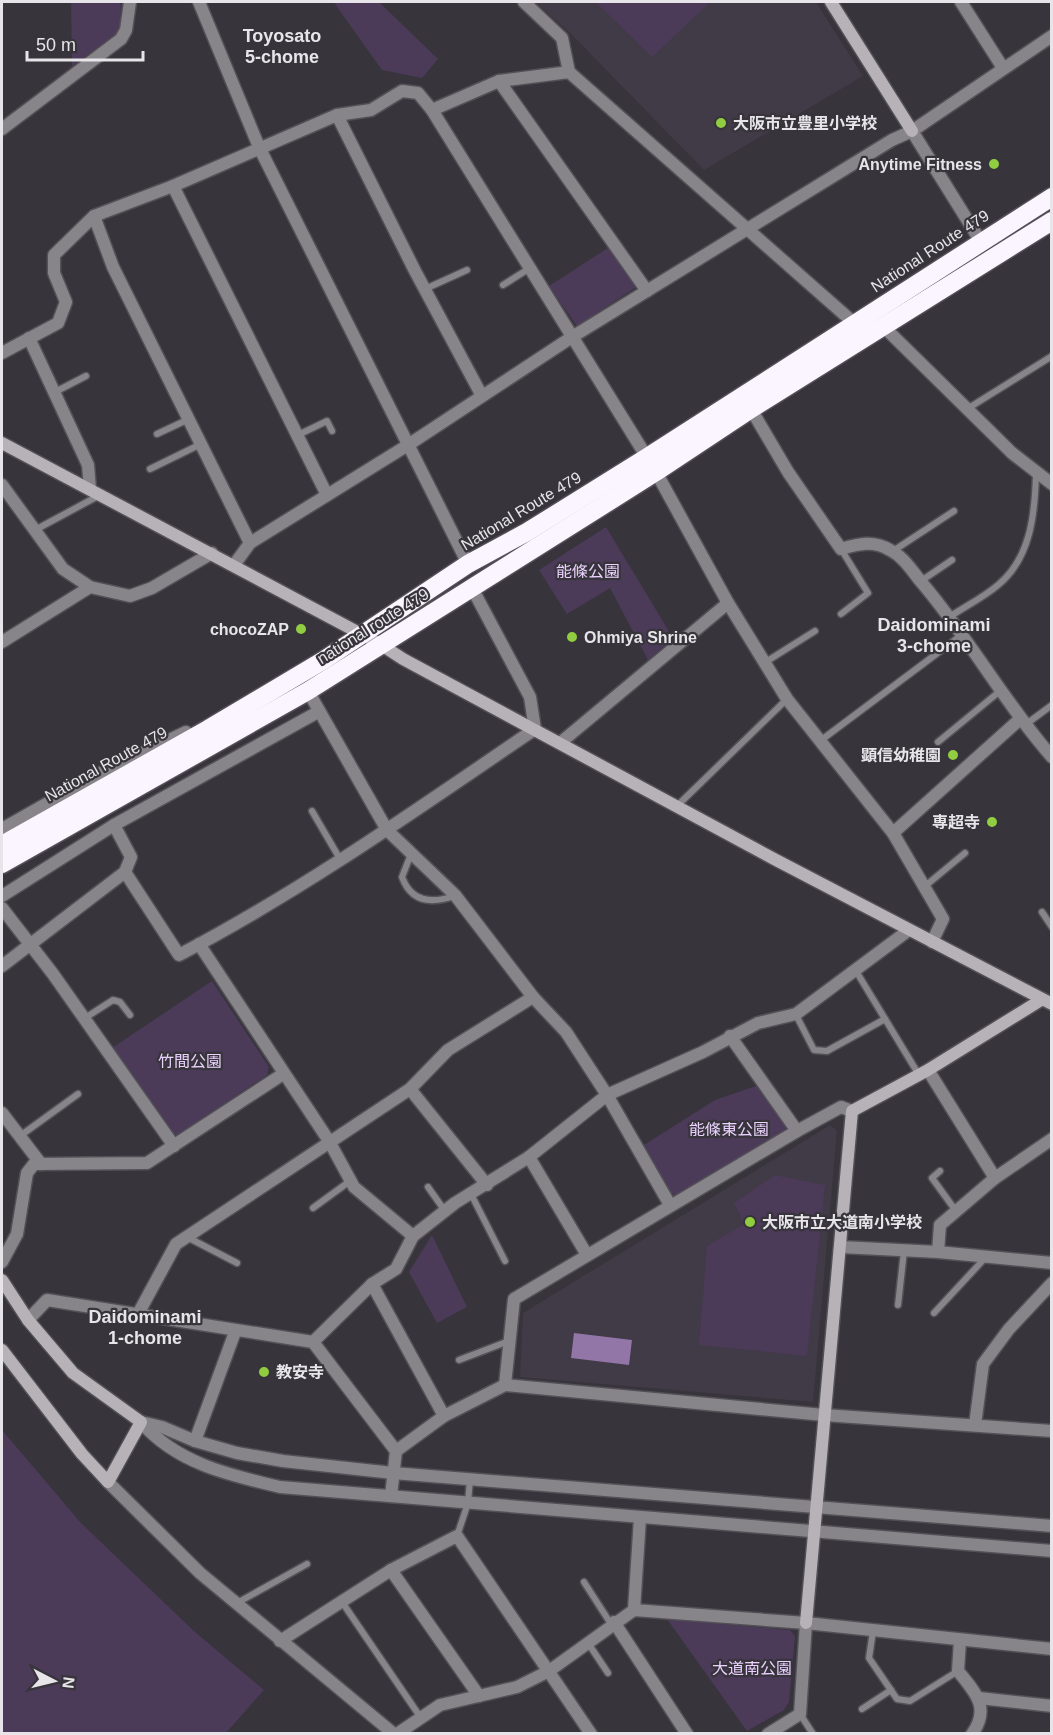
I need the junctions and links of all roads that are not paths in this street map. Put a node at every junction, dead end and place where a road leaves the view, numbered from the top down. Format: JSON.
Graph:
{"nodes":[{"id":1,"x":130,"y":2,"type":"edge"},
{"id":2,"x":199,"y":2,"type":"edge"},
{"id":3,"x":524,"y":2,"type":"edge"},
{"id":4,"x":831,"y":2,"type":"edge"},
{"id":5,"x":961,"y":2,"type":"edge"},
{"id":6,"x":1052,"y":36,"type":"edge"},
{"id":7,"x":1003,"y":68,"type":"junction"},
{"id":8,"x":569,"y":72,"type":"junction"},
{"id":9,"x":499,"y":81,"type":"junction"},
{"id":10,"x":432,"y":110,"type":"junction"},
{"id":11,"x":337,"y":116,"type":"junction"},
{"id":12,"x":2,"y":129,"type":"edge"},
{"id":13,"x":912,"y":131,"type":"junction"},
{"id":14,"x":259,"y":147,"type":"junction"},
{"id":15,"x":173,"y":186,"type":"junction"},
{"id":16,"x":1052,"y":197,"type":"edge"},
{"id":17,"x":94,"y":216,"type":"junction"},
{"id":18,"x":1052,"y":221,"type":"edge"},
{"id":19,"x":748,"y":229,"type":"junction"},
{"id":20,"x":981,"y":242,"type":"junction"},
{"id":21,"x":530,"y":268,"type":"junction"},
{"id":22,"x":467,"y":270,"type":"dead end"},
{"id":23,"x":503,"y":285,"type":"dead end"},
{"id":24,"x":425,"y":289,"type":"junction"},
{"id":25,"x":647,"y":291,"type":"junction"},
{"id":26,"x":854,"y":323,"type":"junction"},
{"id":27,"x":883,"y":326,"type":"junction"},
{"id":28,"x":573,"y":337,"type":"junction"},
{"id":29,"x":29,"y":338,"type":"junction"},
{"id":30,"x":2,"y":353,"type":"edge"},
{"id":31,"x":1052,"y":356,"type":"edge"},
{"id":32,"x":86,"y":376,"type":"dead end"},
{"id":33,"x":54,"y":392,"type":"junction"},
{"id":34,"x":482,"y":396,"type":"junction"},
{"id":35,"x":751,"y":408,"type":"junction"},
{"id":36,"x":967,"y":410,"type":"junction"},
{"id":37,"x":189,"y":419,"type":"junction"},
{"id":38,"x":332,"y":431,"type":"dead end"},
{"id":39,"x":157,"y":434,"type":"dead end"},
{"id":40,"x":297,"y":435,"type":"junction"},
{"id":41,"x":201,"y":443,"type":"junction"},
{"id":42,"x":2,"y":444,"type":"edge"},
{"id":43,"x":408,"y":446,"type":"junction"},
{"id":44,"x":651,"y":465,"type":"junction"},
{"id":45,"x":150,"y":469,"type":"dead end"},
{"id":46,"x":1036,"y":472,"type":"junction"},
{"id":47,"x":1052,"y":484,"type":"edge"},
{"id":48,"x":4,"y":492,"type":"edge"},
{"id":49,"x":95,"y":492,"type":"junction"},
{"id":50,"x":327,"y":495,"type":"junction"},
{"id":51,"x":954,"y":511,"type":"dead end"},
{"id":52,"x":34,"y":530,"type":"junction"},
{"id":53,"x":250,"y":543,"type":"junction"},
{"id":54,"x":842,"y":549,"type":"junction"},
{"id":55,"x":893,"y":551,"type":"junction"},
{"id":56,"x":212,"y":553,"type":"junction"},
{"id":57,"x":952,"y":560,"type":"dead end"},
{"id":58,"x":468,"y":564,"type":"junction"},
{"id":59,"x":234,"y":565,"type":"junction"},
{"id":60,"x":921,"y":581,"type":"junction"},
{"id":61,"x":90,"y":587,"type":"junction"},
{"id":62,"x":472,"y":588,"type":"junction"},
{"id":63,"x":728,"y":603,"type":"junction"},
{"id":64,"x":842,"y":614,"type":"dead end"},
{"id":65,"x":951,"y":616,"type":"junction"},
{"id":66,"x":814,"y":631,"type":"dead end"},
{"id":67,"x":362,"y":634,"type":"junction"},
{"id":68,"x":963,"y":634,"type":"junction"},
{"id":69,"x":2,"y":642,"type":"edge"},
{"id":70,"x":380,"y":644,"type":"junction"},
{"id":71,"x":764,"y":663,"type":"junction"},
{"id":72,"x":282,"y":686,"type":"junction"},
{"id":73,"x":308,"y":691,"type":"junction"},
{"id":74,"x":1000,"y":691,"type":"junction"},
{"id":75,"x":787,"y":699,"type":"junction"},
{"id":76,"x":1052,"y":705,"type":"edge"},
{"id":77,"x":318,"y":712,"type":"junction"},
{"id":78,"x":1022,"y":723,"type":"junction"},
{"id":79,"x":535,"y":729,"type":"junction"},
{"id":80,"x":820,"y":741,"type":"junction"},
{"id":81,"x":938,"y":742,"type":"dead end"},
{"id":82,"x":560,"y":743,"type":"junction"},
{"id":83,"x":1052,"y":757,"type":"edge"},
{"id":84,"x":105,"y":796,"type":"junction"},
{"id":85,"x":678,"y":806,"type":"junction"},
{"id":86,"x":312,"y":811,"type":"dead end"},
{"id":87,"x":114,"y":825,"type":"junction"},
{"id":88,"x":2,"y":829,"type":"edge"},
{"id":89,"x":387,"y":830,"type":"junction"},
{"id":90,"x":893,"y":833,"type":"junction"},
{"id":91,"x":2,"y":845,"type":"edge"},
{"id":92,"x":965,"y":853,"type":"dead end"},
{"id":93,"x":411,"y":854,"type":"junction"},
{"id":94,"x":340,"y":859,"type":"junction"},
{"id":95,"x":2,"y":864,"type":"edge"},
{"id":96,"x":125,"y":872,"type":"junction"},
{"id":97,"x":924,"y":886,"type":"junction"},
{"id":98,"x":455,"y":895,"type":"junction"},
{"id":99,"x":2,"y":896,"type":"edge"},
{"id":100,"x":2,"y":908,"type":"edge"},
{"id":101,"x":1042,"y":912,"type":"dead end"},
{"id":102,"x":1052,"y":927,"type":"edge"},
{"id":103,"x":909,"y":930,"type":"junction"},
{"id":104,"x":932,"y":942,"type":"junction"},
{"id":105,"x":30,"y":944,"type":"junction"},
{"id":106,"x":199,"y":944,"type":"junction"},
{"id":107,"x":2,"y":966,"type":"edge"},
{"id":108,"x":856,"y":971,"type":"junction"},
{"id":109,"x":533,"y":997,"type":"junction"},
{"id":110,"x":1048,"y":1001,"type":"edge"},
{"id":111,"x":795,"y":1014,"type":"junction"},
{"id":112,"x":130,"y":1015,"type":"dead end"},
{"id":113,"x":85,"y":1018,"type":"junction"},
{"id":114,"x":885,"y":1019,"type":"junction"},
{"id":115,"x":730,"y":1036,"type":"junction"},
{"id":116,"x":923,"y":1072,"type":"junction"},
{"id":117,"x":283,"y":1074,"type":"junction"},
{"id":118,"x":410,"y":1089,"type":"junction"},
{"id":119,"x":78,"y":1094,"type":"dead end"},
{"id":120,"x":607,"y":1095,"type":"junction"},
{"id":121,"x":852,"y":1111,"type":"junction"},
{"id":122,"x":2,"y":1113,"type":"edge"},
{"id":123,"x":797,"y":1131,"type":"junction"},
{"id":124,"x":20,"y":1136,"type":"junction"},
{"id":125,"x":329,"y":1141,"type":"junction"},
{"id":126,"x":1050,"y":1142,"type":"edge"},
{"id":127,"x":174,"y":1146,"type":"junction"},
{"id":128,"x":529,"y":1157,"type":"junction"},
{"id":129,"x":41,"y":1164,"type":"junction"},
{"id":130,"x":940,"y":1171,"type":"dead end"},
{"id":131,"x":995,"y":1178,"type":"junction"},
{"id":132,"x":351,"y":1181,"type":"junction"},
{"id":133,"x":487,"y":1185,"type":"junction"},
{"id":134,"x":428,"y":1187,"type":"dead end"},
{"id":135,"x":471,"y":1194,"type":"junction"},
{"id":136,"x":670,"y":1205,"type":"junction"},
{"id":137,"x":313,"y":1208,"type":"dead end"},
{"id":138,"x":445,"y":1211,"type":"junction"},
{"id":139,"x":956,"y":1211,"type":"junction"},
{"id":140,"x":413,"y":1236,"type":"junction"},
{"id":141,"x":186,"y":1237,"type":"junction"},
{"id":142,"x":841,"y":1247,"type":"junction"},
{"id":143,"x":904,"y":1251,"type":"junction"},
{"id":144,"x":938,"y":1252,"type":"junction"},
{"id":145,"x":586,"y":1255,"type":"junction"},
{"id":146,"x":986,"y":1257,"type":"junction"},
{"id":147,"x":505,"y":1261,"type":"dead end"},
{"id":148,"x":2,"y":1262,"type":"edge"},
{"id":149,"x":237,"y":1263,"type":"dead end"},
{"id":150,"x":1052,"y":1263,"type":"edge"},
{"id":151,"x":2,"y":1280,"type":"edge"},
{"id":152,"x":1052,"y":1282,"type":"edge"},
{"id":153,"x":372,"y":1284,"type":"junction"},
{"id":154,"x":898,"y":1305,"type":"dead end"},
{"id":155,"x":934,"y":1313,"type":"dead end"},
{"id":156,"x":138,"y":1314,"type":"junction"},
{"id":157,"x":28,"y":1320,"type":"junction"},
{"id":158,"x":235,"y":1332,"type":"junction"},
{"id":159,"x":509,"y":1340,"type":"junction"},
{"id":160,"x":313,"y":1342,"type":"junction"},
{"id":161,"x":2,"y":1350,"type":"edge"},
{"id":162,"x":459,"y":1360,"type":"dead end"},
{"id":163,"x":505,"y":1385,"type":"junction"},
{"id":164,"x":824,"y":1415,"type":"junction"},
{"id":165,"x":444,"y":1416,"type":"junction"},
{"id":166,"x":141,"y":1422,"type":"junction"},
{"id":167,"x":975,"y":1425,"type":"junction"},
{"id":168,"x":1052,"y":1431,"type":"edge"},
{"id":169,"x":195,"y":1441,"type":"junction"},
{"id":170,"x":396,"y":1450,"type":"junction"},
{"id":171,"x":393,"y":1473,"type":"junction"},
{"id":172,"x":471,"y":1478,"type":"junction"},
{"id":173,"x":108,"y":1482,"type":"junction"},
{"id":174,"x":391,"y":1496,"type":"junction"},
{"id":175,"x":468,"y":1503,"type":"junction"},
{"id":176,"x":818,"y":1506,"type":"junction"},
{"id":177,"x":640,"y":1518,"type":"junction"},
{"id":178,"x":1052,"y":1526,"type":"edge"},
{"id":179,"x":815,"y":1531,"type":"junction"},
{"id":180,"x":457,"y":1536,"type":"junction"},
{"id":181,"x":1052,"y":1551,"type":"edge"},
{"id":182,"x":307,"y":1563,"type":"dead end"},
{"id":183,"x":392,"y":1570,"type":"junction"},
{"id":184,"x":584,"y":1581,"type":"dead end"},
{"id":185,"x":342,"y":1602,"type":"junction"},
{"id":186,"x":236,"y":1604,"type":"junction"},
{"id":187,"x":634,"y":1610,"type":"junction"},
{"id":188,"x":613,"y":1623,"type":"junction"},
{"id":189,"x":806,"y":1623,"type":"junction"},
{"id":190,"x":873,"y":1631,"type":"junction"},
{"id":191,"x":960,"y":1640,"type":"junction"},
{"id":192,"x":280,"y":1641,"type":"junction"},
{"id":193,"x":588,"y":1642,"type":"junction"},
{"id":194,"x":1052,"y":1649,"type":"edge"},
{"id":195,"x":549,"y":1671,"type":"junction"},
{"id":196,"x":958,"y":1671,"type":"junction"},
{"id":197,"x":608,"y":1672,"type":"dead end"},
{"id":198,"x":891,"y":1690,"type":"junction"},
{"id":199,"x":479,"y":1696,"type":"junction"},
{"id":200,"x":979,"y":1698,"type":"junction"},
{"id":201,"x":1052,"y":1706,"type":"edge"},
{"id":202,"x":862,"y":1709,"type":"dead end"},
{"id":203,"x":800,"y":1714,"type":"junction"},
{"id":204,"x":421,"y":1718,"type":"junction"},
{"id":205,"x":395,"y":1734,"type":"edge"},
{"id":206,"x":591,"y":1734,"type":"edge"},
{"id":207,"x":687,"y":1734,"type":"edge"},
{"id":208,"x":768,"y":1734,"type":"edge"},
{"id":209,"x":813,"y":1734,"type":"edge"},
{"id":210,"x":972,"y":1734,"type":"edge"}],
"edges":[{"from":1,"to":12,"type":"street"},
{"from":2,"to":14,"type":"street"},
{"from":3,"to":8,"type":"street"},
{"from":4,"to":13,"type":"street"},
{"from":5,"to":7,"type":"street"},
{"from":6,"to":7,"type":"street"},
{"from":7,"to":13,"type":"street"},
{"from":8,"to":9,"type":"street"},
{"from":8,"to":19,"type":"street"},
{"from":9,"to":10,"type":"street"},
{"from":9,"to":25,"type":"street"},
{"from":10,"to":11,"type":"street"},
{"from":10,"to":21,"type":"street"},
{"from":11,"to":14,"type":"street"},
{"from":11,"to":24,"type":"street"},
{"from":13,"to":19,"type":"street"},
{"from":13,"to":20,"type":"street"},
{"from":14,"to":15,"type":"street"},
{"from":14,"to":43,"type":"street"},
{"from":15,"to":17,"type":"street"},
{"from":15,"to":40,"type":"street"},
{"from":16,"to":20,"type":"highway","name":"National Route 479"},
{"from":17,"to":29,"type":"street"},
{"from":17,"to":37,"type":"street"},
{"from":18,"to":27,"type":"highway","name":"National Route 479"},
{"from":19,"to":25,"type":"street"},
{"from":19,"to":26,"type":"street"},
{"from":20,"to":26,"type":"highway","name":"National Route 479"},
{"from":21,"to":23,"type":"lane"},
{"from":21,"to":28,"type":"street"},
{"from":22,"to":24,"type":"lane"},
{"from":24,"to":34,"type":"street"},
{"from":25,"to":28,"type":"street"},
{"from":26,"to":27,"type":"street"},
{"from":26,"to":44,"type":"highway","name":"National Route 479"},
{"from":27,"to":35,"type":"highway","name":"National Route 479"},
{"from":27,"to":36,"type":"street"},
{"from":28,"to":34,"type":"street"},
{"from":28,"to":44,"type":"street"},
{"from":29,"to":30,"type":"street"},
{"from":29,"to":33,"type":"street"},
{"from":31,"to":36,"type":"lane"},
{"from":32,"to":33,"type":"lane"},
{"from":33,"to":49,"type":"street"},
{"from":34,"to":43,"type":"street"},
{"from":35,"to":44,"type":"highway","name":"National Route 479"},
{"from":35,"to":54,"type":"street"},
{"from":36,"to":46,"type":"street"},
{"from":37,"to":39,"type":"lane"},
{"from":37,"to":41,"type":"street"},
{"from":38,"to":40,"type":"lane"},
{"from":40,"to":50,"type":"street"},
{"from":41,"to":45,"type":"lane"},
{"from":41,"to":53,"type":"street"},
{"from":42,"to":49,"type":"street"},
{"from":43,"to":50,"type":"street"},
{"from":43,"to":58,"type":"street"},
{"from":44,"to":58,"type":"highway","name":"National Route 479"},
{"from":44,"to":62,"type":"highway","name":"national route 479"},
{"from":44,"to":63,"type":"street"},
{"from":46,"to":47,"type":"street"},
{"from":46,"to":65,"type":"lane"},
{"from":48,"to":52,"type":"street"},
{"from":49,"to":52,"type":"lane"},
{"from":49,"to":56,"type":"street"},
{"from":50,"to":53,"type":"street"},
{"from":51,"to":55,"type":"lane"},
{"from":52,"to":61,"type":"street"},
{"from":53,"to":59,"type":"street"},
{"from":54,"to":55,"type":"street"},
{"from":54,"to":64,"type":"lane"},
{"from":55,"to":60,"type":"street"},
{"from":56,"to":59,"type":"street"},
{"from":56,"to":61,"type":"street"},
{"from":57,"to":60,"type":"lane"},
{"from":58,"to":67,"type":"highway","name":"National Route 479"},
{"from":59,"to":67,"type":"street"},
{"from":60,"to":65,"type":"street"},
{"from":61,"to":69,"type":"street"},
{"from":62,"to":70,"type":"highway","name":"national route 479"},
{"from":62,"to":79,"type":"street"},
{"from":63,"to":71,"type":"street"},
{"from":63,"to":82,"type":"street"},
{"from":65,"to":68,"type":"street"},
{"from":66,"to":71,"type":"lane"},
{"from":67,"to":70,"type":"street"},
{"from":67,"to":72,"type":"highway","name":"National Route 479"},
{"from":68,"to":74,"type":"street"},
{"from":68,"to":80,"type":"lane"},
{"from":70,"to":73,"type":"highway","name":"national route 479"},
{"from":70,"to":79,"type":"street"},
{"from":71,"to":75,"type":"street"},
{"from":72,"to":84,"type":"highway","name":"National Route 479"},
{"from":72,"to":88,"type":"street"},
{"from":73,"to":77,"type":"street"},
{"from":73,"to":84,"type":"highway","name":"national route 479"},
{"from":74,"to":78,"type":"street"},
{"from":74,"to":81,"type":"lane"},
{"from":75,"to":80,"type":"street"},
{"from":75,"to":85,"type":"lane"},
{"from":76,"to":78,"type":"lane"},
{"from":77,"to":87,"type":"street"},
{"from":77,"to":89,"type":"street"},
{"from":78,"to":83,"type":"street"},
{"from":78,"to":90,"type":"street"},
{"from":79,"to":82,"type":"street"},
{"from":79,"to":89,"type":"street"},
{"from":80,"to":90,"type":"street"},
{"from":82,"to":85,"type":"street"},
{"from":84,"to":91,"type":"highway","name":"National Route 479"},
{"from":84,"to":95,"type":"highway","name":"National Route 479"},
{"from":85,"to":103,"type":"street"},
{"from":86,"to":94,"type":"lane"},
{"from":87,"to":96,"type":"street"},
{"from":87,"to":99,"type":"street"},
{"from":89,"to":93,"type":"street"},
{"from":89,"to":94,"type":"street"},
{"from":90,"to":97,"type":"street"},
{"from":92,"to":97,"type":"lane"},
{"from":93,"to":98,"type":"street"},
{"from":93,"to":98,"type":"lane"},
{"from":94,"to":106,"type":"street"},
{"from":96,"to":105,"type":"street"},
{"from":96,"to":106,"type":"street"},
{"from":97,"to":104,"type":"street"},
{"from":98,"to":109,"type":"street"},
{"from":100,"to":105,"type":"street"},
{"from":101,"to":102,"type":"lane"},
{"from":103,"to":104,"type":"street"},
{"from":103,"to":108,"type":"street"},
{"from":104,"to":110,"type":"street"},
{"from":105,"to":107,"type":"street"},
{"from":105,"to":113,"type":"street"},
{"from":106,"to":117,"type":"street"},
{"from":108,"to":111,"type":"street"},
{"from":108,"to":114,"type":"lane"},
{"from":109,"to":118,"type":"street"},
{"from":109,"to":120,"type":"street"},
{"from":110,"to":116,"type":"street"},
{"from":111,"to":114,"type":"lane"},
{"from":111,"to":115,"type":"street"},
{"from":112,"to":113,"type":"lane"},
{"from":113,"to":127,"type":"street"},
{"from":114,"to":116,"type":"lane"},
{"from":115,"to":120,"type":"street"},
{"from":115,"to":123,"type":"street"},
{"from":116,"to":121,"type":"street"},
{"from":116,"to":131,"type":"street"},
{"from":117,"to":125,"type":"street"},
{"from":117,"to":127,"type":"street"},
{"from":118,"to":125,"type":"street"},
{"from":118,"to":133,"type":"street"},
{"from":119,"to":124,"type":"lane"},
{"from":120,"to":128,"type":"street"},
{"from":120,"to":136,"type":"street"},
{"from":121,"to":123,"type":"street"},
{"from":121,"to":142,"type":"street"},
{"from":122,"to":124,"type":"street"},
{"from":123,"to":136,"type":"street"},
{"from":124,"to":129,"type":"street"},
{"from":125,"to":132,"type":"street"},
{"from":125,"to":141,"type":"street"},
{"from":126,"to":131,"type":"street"},
{"from":127,"to":129,"type":"street"},
{"from":128,"to":133,"type":"street"},
{"from":128,"to":145,"type":"street"},
{"from":129,"to":148,"type":"street"},
{"from":130,"to":139,"type":"lane"},
{"from":131,"to":139,"type":"street"},
{"from":132,"to":137,"type":"lane"},
{"from":132,"to":140,"type":"street"},
{"from":133,"to":135,"type":"street"},
{"from":134,"to":138,"type":"lane"},
{"from":135,"to":138,"type":"street"},
{"from":135,"to":147,"type":"lane"},
{"from":136,"to":145,"type":"street"},
{"from":138,"to":140,"type":"street"},
{"from":139,"to":144,"type":"street"},
{"from":140,"to":153,"type":"street"},
{"from":141,"to":149,"type":"lane"},
{"from":141,"to":156,"type":"street"},
{"from":142,"to":143,"type":"street"},
{"from":142,"to":164,"type":"street"},
{"from":143,"to":144,"type":"street"},
{"from":143,"to":154,"type":"lane"},
{"from":144,"to":146,"type":"street"},
{"from":145,"to":159,"type":"street"},
{"from":146,"to":150,"type":"street"},
{"from":146,"to":155,"type":"lane"},
{"from":151,"to":157,"type":"street"},
{"from":152,"to":167,"type":"street"},
{"from":153,"to":160,"type":"street"},
{"from":153,"to":165,"type":"street"},
{"from":156,"to":157,"type":"street"},
{"from":156,"to":158,"type":"street"},
{"from":157,"to":166,"type":"street"},
{"from":158,"to":160,"type":"street"},
{"from":158,"to":169,"type":"street"},
{"from":159,"to":162,"type":"lane"},
{"from":159,"to":163,"type":"street"},
{"from":160,"to":170,"type":"street"},
{"from":161,"to":173,"type":"street"},
{"from":163,"to":164,"type":"street"},
{"from":163,"to":165,"type":"street"},
{"from":164,"to":167,"type":"street"},
{"from":164,"to":176,"type":"street"},
{"from":165,"to":170,"type":"street"},
{"from":166,"to":169,"type":"street"},
{"from":166,"to":173,"type":"street"},
{"from":166,"to":174,"type":"street"},
{"from":167,"to":168,"type":"street"},
{"from":169,"to":171,"type":"street"},
{"from":170,"to":171,"type":"street"},
{"from":171,"to":172,"type":"street"},
{"from":171,"to":174,"type":"street"},
{"from":172,"to":175,"type":"lane"},
{"from":172,"to":176,"type":"street"},
{"from":173,"to":186,"type":"street"},
{"from":174,"to":175,"type":"street"},
{"from":175,"to":177,"type":"street"},
{"from":175,"to":180,"type":"lane"},
{"from":176,"to":178,"type":"street"},
{"from":176,"to":179,"type":"street"},
{"from":177,"to":179,"type":"street"},
{"from":177,"to":187,"type":"street"},
{"from":179,"to":181,"type":"street"},
{"from":179,"to":189,"type":"street"},
{"from":180,"to":183,"type":"street"},
{"from":180,"to":195,"type":"street"},
{"from":182,"to":186,"type":"lane"},
{"from":183,"to":185,"type":"street"},
{"from":183,"to":199,"type":"street"},
{"from":184,"to":188,"type":"lane"},
{"from":185,"to":192,"type":"street"},
{"from":185,"to":204,"type":"lane"},
{"from":186,"to":192,"type":"street"},
{"from":187,"to":188,"type":"street"},
{"from":187,"to":189,"type":"street"},
{"from":188,"to":193,"type":"street"},
{"from":188,"to":207,"type":"street"},
{"from":189,"to":190,"type":"street"},
{"from":189,"to":203,"type":"street"},
{"from":190,"to":191,"type":"street"},
{"from":190,"to":198,"type":"lane"},
{"from":191,"to":194,"type":"street"},
{"from":191,"to":196,"type":"street"},
{"from":192,"to":205,"type":"street"},
{"from":193,"to":195,"type":"street"},
{"from":193,"to":197,"type":"lane"},
{"from":195,"to":199,"type":"street"},
{"from":195,"to":206,"type":"street"},
{"from":196,"to":198,"type":"lane"},
{"from":196,"to":200,"type":"street"},
{"from":198,"to":202,"type":"lane"},
{"from":199,"to":204,"type":"street"},
{"from":200,"to":201,"type":"street"},
{"from":200,"to":210,"type":"street"},
{"from":203,"to":208,"type":"street"},
{"from":203,"to":209,"type":"lane"},
{"from":204,"to":205,"type":"street"}]}
